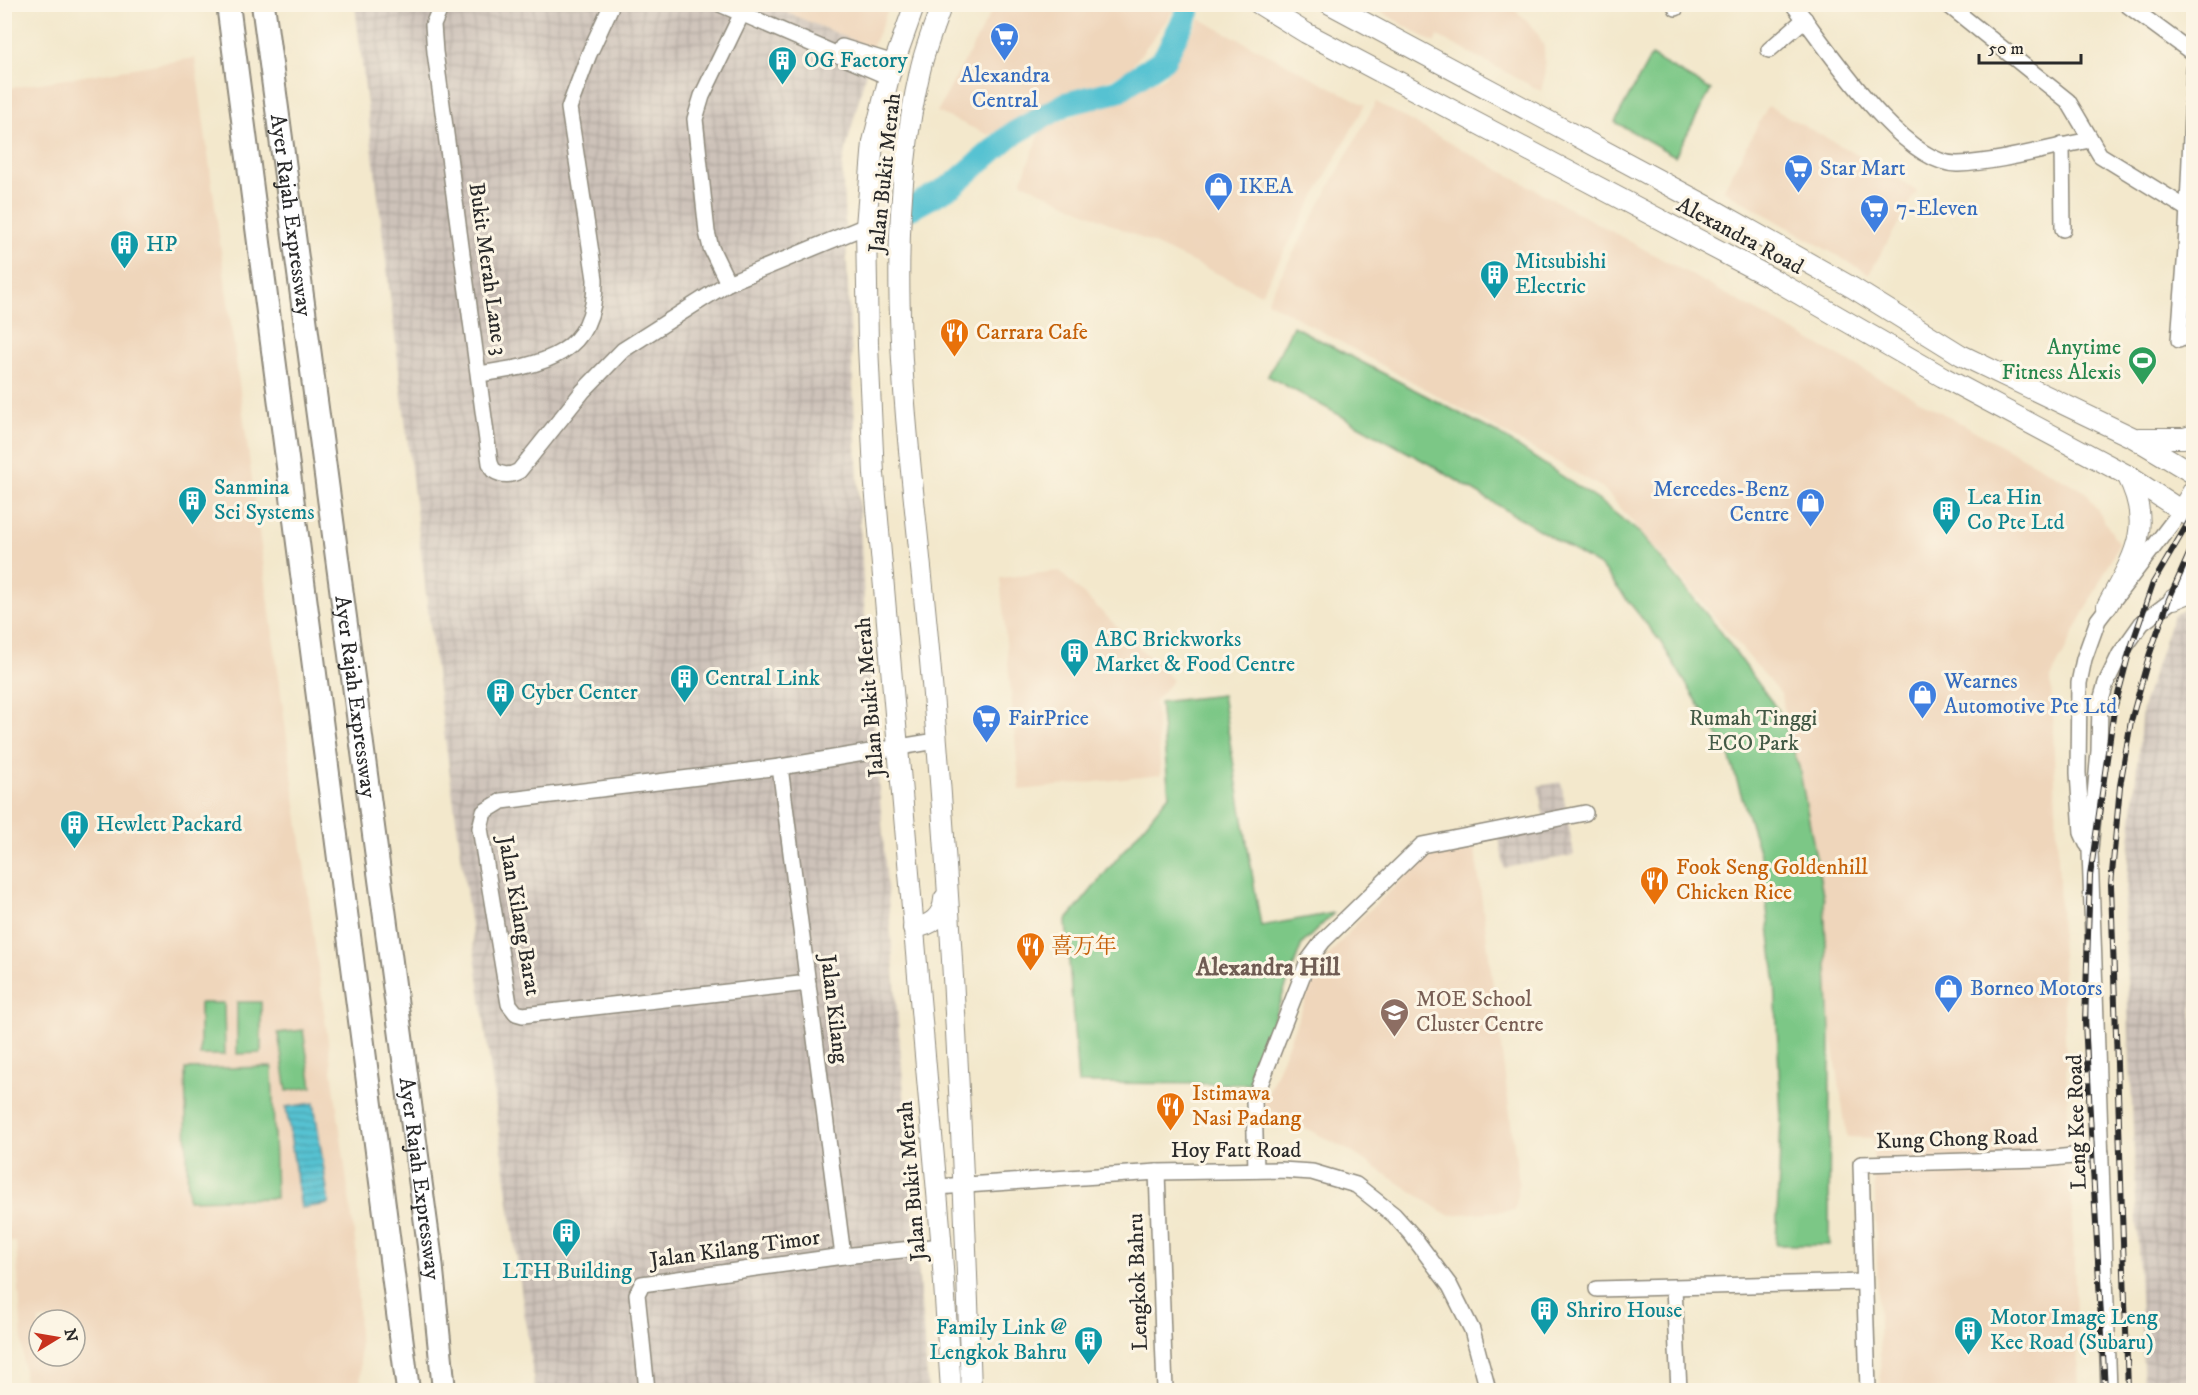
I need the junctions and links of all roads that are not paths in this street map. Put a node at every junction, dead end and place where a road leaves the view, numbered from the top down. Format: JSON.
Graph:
{"nodes":[{"id":1,"x":228,"y":4,"type":"edge"},
{"id":2,"x":263,"y":4,"type":"edge"},
{"id":3,"x":442,"y":4,"type":"edge"},
{"id":4,"x":612,"y":4,"type":"edge"},
{"id":5,"x":720,"y":4,"type":"edge"},
{"id":6,"x":915,"y":4,"type":"edge"},
{"id":7,"x":942,"y":4,"type":"edge"},
{"id":8,"x":1259,"y":4,"type":"edge"},
{"id":9,"x":1330,"y":4,"type":"edge"},
{"id":10,"x":1793,"y":4,"type":"edge"},
{"id":11,"x":1947,"y":4,"type":"edge"},
{"id":12,"x":2126,"y":4,"type":"edge"},
{"id":13,"x":742,"y":8,"type":"edge"},
{"id":14,"x":1805,"y":20,"type":"junction"},
{"id":15,"x":1769,"y":50,"type":"dead end"},
{"id":16,"x":2193,"y":54,"type":"edge"},
{"id":17,"x":2193,"y":69,"type":"edge"},
{"id":18,"x":892,"y":70,"type":"junction"},
{"id":19,"x":2090,"y":140,"type":"junction"},
{"id":20,"x":2062,"y":145,"type":"junction"},
{"id":21,"x":2190,"y":211,"type":"edge"},
{"id":22,"x":866,"y":226,"type":"junction"},
{"id":23,"x":2063,"y":229,"type":"dead end"},
{"id":24,"x":728,"y":283,"type":"junction"},
{"id":25,"x":2179,"y":340,"type":"dead end"},
{"id":26,"x":1961,"y":355,"type":"junction"},
{"id":27,"x":479,"y":374,"type":"junction"},
{"id":28,"x":1949,"y":381,"type":"junction"},
{"id":29,"x":904,"y":389,"type":"junction"},
{"id":30,"x":870,"y":390,"type":"junction"},
{"id":31,"x":2193,"y":435,"type":"edge"},
{"id":32,"x":2134,"y":438,"type":"junction"},
{"id":33,"x":2193,"y":474,"type":"edge"},
{"id":34,"x":2127,"y":475,"type":"junction"},
{"id":35,"x":2193,"y":489,"type":"edge"},
{"id":36,"x":2187,"y":515,"type":"edge"},
{"id":37,"x":2193,"y":568,"type":"edge"},
{"id":38,"x":2193,"y":591,"type":"edge"},
{"id":39,"x":2174,"y":599,"type":"junction"},
{"id":40,"x":2107,"y":606,"type":"junction"},
{"id":41,"x":936,"y":741,"type":"junction"},
{"id":42,"x":898,"y":746,"type":"junction"},
{"id":43,"x":780,"y":767,"type":"junction"},
{"id":44,"x":1585,"y":813,"type":"dead end"},
{"id":45,"x":2090,"y":851,"type":"junction"},
{"id":46,"x":945,"y":884,"type":"junction"},
{"id":47,"x":913,"y":928,"type":"junction"},
{"id":48,"x":808,"y":983,"type":"junction"},
{"id":49,"x":2101,"y":1153,"type":"junction"},
{"id":50,"x":1256,"y":1170,"type":"junction"},
{"id":51,"x":1157,"y":1172,"type":"junction"},
{"id":52,"x":964,"y":1185,"type":"junction"},
{"id":53,"x":937,"y":1187,"type":"junction"},
{"id":54,"x":942,"y":1246,"type":"junction"},
{"id":55,"x":843,"y":1256,"type":"junction"},
{"id":56,"x":1864,"y":1282,"type":"junction"},
{"id":57,"x":1674,"y":1288,"type":"junction"},
{"id":58,"x":1597,"y":1289,"type":"dead end"},
{"id":59,"x":408,"y":1390,"type":"edge"},
{"id":60,"x":444,"y":1390,"type":"edge"},
{"id":61,"x":647,"y":1390,"type":"edge"},
{"id":62,"x":951,"y":1390,"type":"edge"},
{"id":63,"x":971,"y":1390,"type":"edge"},
{"id":64,"x":1165,"y":1390,"type":"edge"},
{"id":65,"x":1488,"y":1390,"type":"edge"},
{"id":66,"x":1679,"y":1390,"type":"edge"},
{"id":67,"x":1868,"y":1390,"type":"edge"},
{"id":68,"x":2109,"y":1390,"type":"edge"}],
"edges":[{"from":1,"to":59,"type":"highway","name":"Ayer Rajah Expressway"},
{"from":2,"to":60,"type":"highway","name":"Ayer Rajah Expressway"},
{"from":3,"to":27,"type":"street","name":"Bukit Merah Lane 3"},
{"from":4,"to":27,"type":"street","name":"Bukit Merah Lane 3"},
{"from":5,"to":13,"type":"street"},
{"from":6,"to":18,"type":"main road","name":"Jalan Bukit Merah"},
{"from":7,"to":29,"type":"main road","name":"Jalan Bukit Merah"},
{"from":8,"to":28,"type":"main road","name":"Alexandra Road"},
{"from":9,"to":26,"type":"main road","name":"Alexandra Road"},
{"from":10,"to":14,"type":"street"},
{"from":11,"to":19,"type":"street"},
{"from":12,"to":16,"type":"street"},
{"from":13,"to":18,"type":"street"},
{"from":13,"to":24,"type":"street"},
{"from":14,"to":15,"type":"street"},
{"from":14,"to":20,"type":"street"},
{"from":17,"to":21,"type":"street"},
{"from":18,"to":22,"type":"main road","name":"Jalan Bukit Merah"},
{"from":19,"to":20,"type":"street"},
{"from":19,"to":21,"type":"street"},
{"from":20,"to":23,"type":"street"},
{"from":21,"to":25,"type":"street"},
{"from":22,"to":24,"type":"street"},
{"from":22,"to":30,"type":"main road","name":"Jalan Bukit Merah"},
{"from":24,"to":27,"type":"street"},
{"from":26,"to":28,"type":"main road"},
{"from":26,"to":32,"type":"main road","name":"Alexandra Road"},
{"from":28,"to":34,"type":"main road","name":"Alexandra Road"},
{"from":29,"to":30,"type":"main road"},
{"from":29,"to":41,"type":"main road","name":"Jalan Bukit Merah"},
{"from":30,"to":42,"type":"main road","name":"Jalan Bukit Merah"},
{"from":31,"to":32,"type":"main road"},
{"from":32,"to":33,"type":"main road","name":"Alexandra Road"},
{"from":34,"to":36,"type":"main road","name":"Alexandra Road"},
{"from":34,"to":40,"type":"main road"},
{"from":35,"to":36,"type":"main road"},
{"from":36,"to":40,"type":"street","name":"Leng Kee Road"},
{"from":37,"to":39,"type":"street","name":"Leng Kee Road"},
{"from":38,"to":39,"type":"main road"},
{"from":39,"to":45,"type":"street","name":"Leng Kee Road"},
{"from":40,"to":45,"type":"street","name":"Leng Kee Road"},
{"from":41,"to":42,"type":"street","name":"Jalan Kilang Barat"},
{"from":41,"to":46,"type":"main road","name":"Jalan Bukit Merah"},
{"from":42,"to":43,"type":"street","name":"Jalan Kilang Barat"},
{"from":42,"to":47,"type":"main road","name":"Jalan Bukit Merah"},
{"from":43,"to":48,"type":"street","name":"Jalan Kilang"},
{"from":43,"to":48,"type":"street","name":"Jalan Kilang Barat"},
{"from":44,"to":50,"type":"street"},
{"from":45,"to":49,"type":"street","name":"Leng Kee Road"},
{"from":46,"to":47,"type":"main road"},
{"from":46,"to":52,"type":"main road","name":"Jalan Bukit Merah"},
{"from":47,"to":53,"type":"main road","name":"Jalan Bukit Merah"},
{"from":48,"to":55,"type":"street","name":"Jalan Kilang"},
{"from":49,"to":56,"type":"street","name":"Kung Chong Road"},
{"from":49,"to":68,"type":"street","name":"Leng Kee Road"},
{"from":50,"to":51,"type":"street","name":"Hoy Fatt Road"},
{"from":50,"to":65,"type":"street","name":"Hoy Fatt Road"},
{"from":51,"to":52,"type":"street","name":"Hoy Fatt Road"},
{"from":51,"to":64,"type":"street","name":"Lengkok Bahru"},
{"from":52,"to":53,"type":"street","name":"Hoy Fatt Road"},
{"from":52,"to":63,"type":"main road","name":"Jalan Bukit Merah"},
{"from":53,"to":54,"type":"main road","name":"Jalan Bukit Merah"},
{"from":54,"to":55,"type":"street","name":"Jalan Kilang Timor"},
{"from":54,"to":62,"type":"main road","name":"Jalan Bukit Merah"},
{"from":55,"to":61,"type":"street","name":"Jalan Kilang Timor"},
{"from":56,"to":57,"type":"street"},
{"from":56,"to":67,"type":"street","name":"Kung Chong Road"},
{"from":57,"to":58,"type":"street"},
{"from":57,"to":66,"type":"street"}]}
